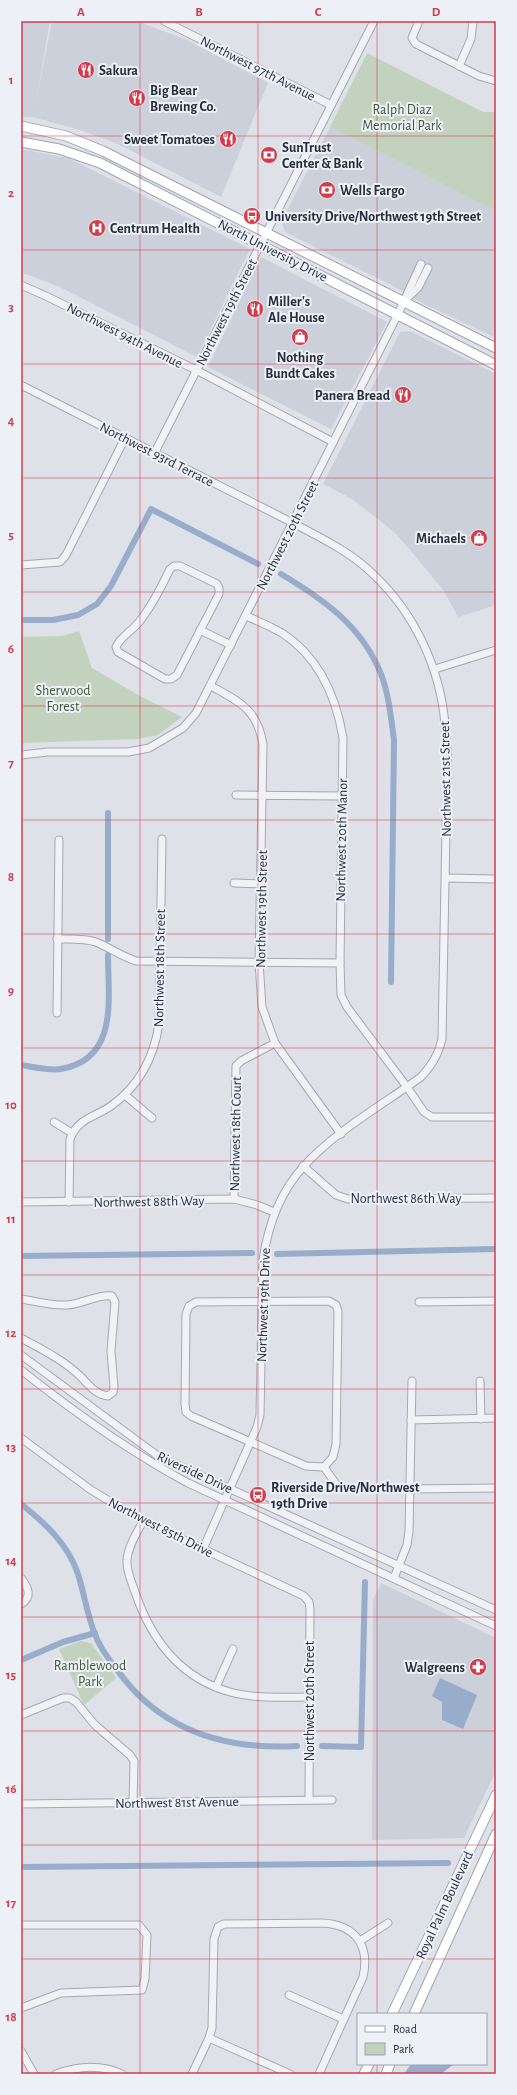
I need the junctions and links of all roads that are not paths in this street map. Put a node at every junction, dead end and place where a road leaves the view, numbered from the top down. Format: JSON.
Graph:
{"nodes":[{"id":1,"x":164,"y":21,"type":"edge"},
{"id":2,"x":419,"y":21,"type":"edge"},
{"id":3,"x":473,"y":21,"type":"edge"},
{"id":4,"x":371,"y":22,"type":"edge"},
{"id":5,"x":459,"y":66,"type":"junction"},
{"id":6,"x":496,"y":81,"type":"edge"},
{"id":7,"x":331,"y":105,"type":"junction"},
{"id":8,"x":21,"y":126,"type":"edge"},
{"id":9,"x":21,"y":142,"type":"edge"},
{"id":10,"x":91,"y":145,"type":"junction"},
{"id":11,"x":59,"y":149,"type":"junction"},
{"id":12,"x":85,"y":158,"type":"junction"},
{"id":13,"x":124,"y":161,"type":"junction"},
{"id":14,"x":267,"y":232,"type":"junction"},
{"id":15,"x":261,"y":244,"type":"junction"},
{"id":16,"x":421,"y":264,"type":"dead end"},
{"id":17,"x":428,"y":268,"type":"dead end"},
{"id":18,"x":21,"y":285,"type":"edge"},
{"id":19,"x":403,"y":302,"type":"junction"},
{"id":20,"x":398,"y":314,"type":"junction"},
{"id":21,"x":496,"y":348,"type":"edge"},
{"id":22,"x":494,"y":362,"type":"edge"},
{"id":23,"x":196,"y":370,"type":"junction"},
{"id":24,"x":21,"y":385,"type":"edge"},
{"id":25,"x":125,"y":438,"type":"junction"},
{"id":26,"x":333,"y":442,"type":"junction"},
{"id":27,"x":155,"y":452,"type":"junction"},
{"id":28,"x":293,"y":523,"type":"junction"},
{"id":29,"x":21,"y":564,"type":"edge"},
{"id":30,"x":246,"y":616,"type":"junction"},
{"id":31,"x":200,"y":630,"type":"junction"},
{"id":32,"x":231,"y":645,"type":"junction"},
{"id":33,"x":496,"y":650,"type":"edge"},
{"id":34,"x":435,"y":670,"type":"junction"},
{"id":35,"x":211,"y":686,"type":"junction"},
{"id":36,"x":21,"y":756,"type":"edge"},
{"id":37,"x":236,"y":795,"type":"dead end"},
{"id":38,"x":262,"y":795,"type":"junction"},
{"id":39,"x":342,"y":796,"type":"junction"},
{"id":40,"x":162,"y":839,"type":"dead end"},
{"id":41,"x":59,"y":840,"type":"dead end"},
{"id":42,"x":446,"y":878,"type":"junction"},
{"id":43,"x":496,"y":879,"type":"edge"},
{"id":44,"x":234,"y":883,"type":"dead end"},
{"id":45,"x":261,"y":884,"type":"junction"},
{"id":46,"x":58,"y":939,"type":"junction"},
{"id":47,"x":160,"y":960,"type":"junction"},
{"id":48,"x":259,"y":962,"type":"junction"},
{"id":49,"x":340,"y":963,"type":"junction"},
{"id":50,"x":57,"y":1013,"type":"dead end"},
{"id":51,"x":275,"y":1043,"type":"junction"},
{"id":52,"x":408,"y":1086,"type":"junction"},
{"id":53,"x":125,"y":1095,"type":"junction"},
{"id":54,"x":496,"y":1117,"type":"edge"},
{"id":55,"x":152,"y":1118,"type":"dead end"},
{"id":56,"x":54,"y":1122,"type":"dead end"},
{"id":57,"x":72,"y":1133,"type":"junction"},
{"id":58,"x":341,"y":1134,"type":"junction"},
{"id":59,"x":303,"y":1166,"type":"junction"},
{"id":60,"x":496,"y":1198,"type":"edge"},
{"id":61,"x":234,"y":1199,"type":"junction"},
{"id":62,"x":21,"y":1202,"type":"edge"},
{"id":63,"x":69,"y":1202,"type":"junction"},
{"id":64,"x":274,"y":1212,"type":"junction"},
{"id":65,"x":21,"y":1299,"type":"edge"},
{"id":66,"x":496,"y":1300,"type":"edge"},
{"id":67,"x":262,"y":1302,"type":"junction"},
{"id":68,"x":419,"y":1302,"type":"dead end"},
{"id":69,"x":21,"y":1338,"type":"edge"},
{"id":70,"x":21,"y":1355,"type":"edge"},
{"id":71,"x":21,"y":1370,"type":"edge"},
{"id":72,"x":412,"y":1381,"type":"dead end"},
{"id":73,"x":480,"y":1381,"type":"dead end"},
{"id":74,"x":496,"y":1418,"type":"edge"},
{"id":75,"x":481,"y":1419,"type":"junction"},
{"id":76,"x":411,"y":1420,"type":"junction"},
{"id":77,"x":21,"y":1438,"type":"edge"},
{"id":78,"x":252,"y":1442,"type":"junction"},
{"id":79,"x":324,"y":1467,"type":"junction"},
{"id":80,"x":338,"y":1487,"type":"dead end"},
{"id":81,"x":410,"y":1488,"type":"junction"},
{"id":82,"x":496,"y":1488,"type":"edge"},
{"id":83,"x":230,"y":1489,"type":"junction"},
{"id":84,"x":226,"y":1500,"type":"junction"},
{"id":85,"x":144,"y":1521,"type":"junction"},
{"id":86,"x":203,"y":1549,"type":"junction"},
{"id":87,"x":399,"y":1566,"type":"junction"},
{"id":88,"x":21,"y":1578,"type":"edge"},
{"id":89,"x":394,"y":1578,"type":"junction"},
{"id":90,"x":309,"y":1602,"type":"joint"},
{"id":91,"x":21,"y":1604,"type":"edge"},
{"id":92,"x":496,"y":1610,"type":"edge"},
{"id":93,"x":496,"y":1626,"type":"edge"},
{"id":94,"x":233,"y":1649,"type":"dead end"},
{"id":95,"x":216,"y":1687,"type":"junction"},
{"id":96,"x":309,"y":1697,"type":"junction"},
{"id":97,"x":21,"y":1714,"type":"edge"},
{"id":98,"x":496,"y":1795,"type":"edge"},
{"id":99,"x":309,"y":1800,"type":"junction"},
{"id":100,"x":332,"y":1800,"type":"dead end"},
{"id":101,"x":133,"y":1802,"type":"junction"},
{"id":102,"x":21,"y":1804,"type":"edge"},
{"id":103,"x":496,"y":1834,"type":"edge"},
{"id":104,"x":388,"y":1923,"type":"dead end"},
{"id":105,"x":21,"y":1925,"type":"edge"},
{"id":106,"x":360,"y":1941,"type":"junction"},
{"id":107,"x":289,"y":1995,"type":"dead end"},
{"id":108,"x":21,"y":2008,"type":"edge"},
{"id":109,"x":392,"y":2013,"type":"edge"},
{"id":110,"x":414,"y":2013,"type":"edge"},
{"id":111,"x":343,"y":2019,"type":"junction"},
{"id":112,"x":209,"y":2038,"type":"junction"},
{"id":113,"x":21,"y":2051,"type":"edge"},
{"id":114,"x":368,"y":2065,"type":"edge"},
{"id":115,"x":34,"y":2074,"type":"edge"},
{"id":116,"x":56,"y":2074,"type":"edge"},
{"id":117,"x":122,"y":2074,"type":"edge"},
{"id":118,"x":192,"y":2074,"type":"edge"},
{"id":119,"x":290,"y":2074,"type":"edge"},
{"id":120,"x":319,"y":2074,"type":"edge"},
{"id":121,"x":364,"y":2074,"type":"edge"}],
"edges":[{"from":1,"to":7,"type":"street","name":"Northwest 97th Avenue"},
{"from":2,"to":5,"type":"street"},
{"from":3,"to":5,"type":"street"},
{"from":4,"to":7,"type":"street","name":"Northwest 19th Street"},
{"from":5,"to":6,"type":"street"},
{"from":7,"to":14,"type":"street","name":"Northwest 19th Street"},
{"from":8,"to":10,"type":"main road","name":"North University Drive"},
{"from":9,"to":11,"type":"main road","name":"North University Drive"},
{"from":10,"to":11,"type":"main road"},
{"from":10,"to":13,"type":"main road","name":"North University Drive"},
{"from":11,"to":12,"type":"main road","name":"North University Drive"},
{"from":12,"to":13,"type":"main road"},
{"from":12,"to":15,"type":"main road","name":"North University Drive"},
{"from":13,"to":14,"type":"main road","name":"North University Drive"},
{"from":14,"to":15,"type":"street","name":"Northwest 19th Street"},
{"from":14,"to":19,"type":"main road","name":"North University Drive"},
{"from":15,"to":20,"type":"main road","name":"North University Drive"},
{"from":15,"to":23,"type":"street","name":"Northwest 19th Street"},
{"from":16,"to":19,"type":"street","name":"Northwest 20th Street"},
{"from":17,"to":19,"type":"street","name":"Northwest 20th Street"},
{"from":18,"to":23,"type":"street","name":"Northwest 94th Avenue"},
{"from":19,"to":20,"type":"street","name":"Northwest 20th Street"},
{"from":19,"to":21,"type":"main road","name":"North University Drive"},
{"from":20,"to":22,"type":"main road","name":"North University Drive"},
{"from":20,"to":26,"type":"street","name":"Northwest 20th Street"},
{"from":23,"to":26,"type":"street","name":"Northwest 94th Avenue"},
{"from":23,"to":27,"type":"street","name":"Northwest 19th Street"},
{"from":24,"to":25,"type":"street","name":"Northwest 93rd Terrace"},
{"from":25,"to":27,"type":"street","name":"Northwest 93rd Terrace"},
{"from":25,"to":29,"type":"street"},
{"from":26,"to":28,"type":"street","name":"Northwest 20th Street"},
{"from":27,"to":28,"type":"street","name":"Northwest 93rd Terrace"},
{"from":28,"to":30,"type":"street","name":"Northwest 20th Street"},
{"from":28,"to":34,"type":"street","name":"Northwest 21st Street"},
{"from":30,"to":32,"type":"street","name":"Northwest 20th Street"},
{"from":30,"to":39,"type":"street","name":"Northwest 20th Manor"},
{"from":31,"to":31,"type":"street"},
{"from":31,"to":32,"type":"street"},
{"from":32,"to":35,"type":"street","name":"Northwest 20th Street"},
{"from":33,"to":34,"type":"street"},
{"from":34,"to":42,"type":"street","name":"Northwest 21st Street"},
{"from":35,"to":36,"type":"street","name":"Northwest 20th Street"},
{"from":35,"to":38,"type":"street","name":"Northwest 19th Street"},
{"from":37,"to":38,"type":"street"},
{"from":38,"to":39,"type":"street"},
{"from":38,"to":45,"type":"street","name":"Northwest 19th Street"},
{"from":39,"to":49,"type":"street","name":"Northwest 20th Manor"},
{"from":40,"to":47,"type":"street","name":"Northwest 18th Street"},
{"from":41,"to":46,"type":"street"},
{"from":42,"to":43,"type":"street"},
{"from":42,"to":52,"type":"street","name":"Northwest 21st Street"},
{"from":44,"to":45,"type":"street"},
{"from":45,"to":48,"type":"street","name":"Northwest 19th Street"},
{"from":46,"to":47,"type":"street"},
{"from":46,"to":50,"type":"street"},
{"from":47,"to":48,"type":"street"},
{"from":47,"to":53,"type":"street","name":"Northwest 18th Street"},
{"from":48,"to":49,"type":"street"},
{"from":48,"to":51,"type":"street","name":"Northwest 19th Street"},
{"from":49,"to":52,"type":"street","name":"Northwest 20th Manor"},
{"from":51,"to":58,"type":"street","name":"Northwest 19th Street"},
{"from":51,"to":61,"type":"street","name":"Northwest 18th Court"},
{"from":52,"to":54,"type":"street","name":"Northwest 20th Manor"},
{"from":52,"to":58,"type":"street","name":"Northwest 19th Drive"},
{"from":53,"to":55,"type":"street"},
{"from":53,"to":57,"type":"street","name":"Northwest 18th Street"},
{"from":56,"to":57,"type":"street"},
{"from":57,"to":63,"type":"street"},
{"from":58,"to":59,"type":"street","name":"Northwest 19th Drive"},
{"from":59,"to":60,"type":"street","name":"Northwest 86th Way"},
{"from":59,"to":64,"type":"street","name":"Northwest 19th Drive"},
{"from":61,"to":63,"type":"street","name":"Northwest 88th Way"},
{"from":61,"to":64,"type":"street","name":"Northwest 88th Way"},
{"from":62,"to":63,"type":"street","name":"Northwest 88th Way"},
{"from":64,"to":67,"type":"street","name":"Northwest 19th Drive"},
{"from":65,"to":69,"type":"street"},
{"from":66,"to":68,"type":"street"},
{"from":67,"to":78,"type":"street","name":"Northwest 19th Drive"},
{"from":67,"to":78,"type":"street"},
{"from":67,"to":79,"type":"street"},
{"from":70,"to":83,"type":"street","name":"Riverside Drive"},
{"from":71,"to":84,"type":"street","name":"Riverside Drive"},
{"from":72,"to":76,"type":"street"},
{"from":73,"to":75,"type":"street"},
{"from":74,"to":75,"type":"street"},
{"from":75,"to":76,"type":"street"},
{"from":76,"to":81,"type":"street"},
{"from":77,"to":85,"type":"street","name":"Northwest 85th Drive"},
{"from":78,"to":79,"type":"street"},
{"from":78,"to":83,"type":"street","name":"Northwest 19th Drive"},
{"from":79,"to":80,"type":"street"},
{"from":81,"to":82,"type":"street"},
{"from":81,"to":87,"type":"street"},
{"from":83,"to":84,"type":"street","name":"Northwest 19th Drive"},
{"from":83,"to":87,"type":"street","name":"Riverside Drive"},
{"from":84,"to":86,"type":"street","name":"Northwest 19th Drive"},
{"from":84,"to":89,"type":"street","name":"Riverside Drive"},
{"from":85,"to":86,"type":"street","name":"Northwest 85th Drive"},
{"from":85,"to":95,"type":"street"},
{"from":86,"to":90,"type":"street","name":"Northwest 85th Drive"},
{"from":87,"to":89,"type":"street"},
{"from":87,"to":92,"type":"street","name":"Riverside Drive"},
{"from":88,"to":91,"type":"street"},
{"from":89,"to":93,"type":"street","name":"Riverside Drive"},
{"from":90,"to":96,"type":"street","name":"Northwest 20th Street"},
{"from":94,"to":95,"type":"street"},
{"from":95,"to":96,"type":"street"},
{"from":96,"to":99,"type":"street","name":"Northwest 20th Street"},
{"from":97,"to":101,"type":"street"},
{"from":98,"to":109,"type":"main road","name":"Royal Palm Boulevard"},
{"from":99,"to":100,"type":"street","name":"Northwest 81st Avenue"},
{"from":99,"to":101,"type":"street","name":"Northwest 81st Avenue"},
{"from":101,"to":102,"type":"street","name":"Northwest 81st Avenue"},
{"from":103,"to":110,"type":"main road","name":"Royal Palm Boulevard"},
{"from":104,"to":106,"type":"street"},
{"from":105,"to":108,"type":"street"},
{"from":106,"to":111,"type":"street"},
{"from":106,"to":112,"type":"street"},
{"from":107,"to":111,"type":"street"},
{"from":111,"to":120,"type":"street"},
{"from":112,"to":118,"type":"street"},
{"from":112,"to":119,"type":"street"},
{"from":113,"to":115,"type":"street"},
{"from":114,"to":121,"type":"main road"},
{"from":116,"to":117,"type":"street"}]}
